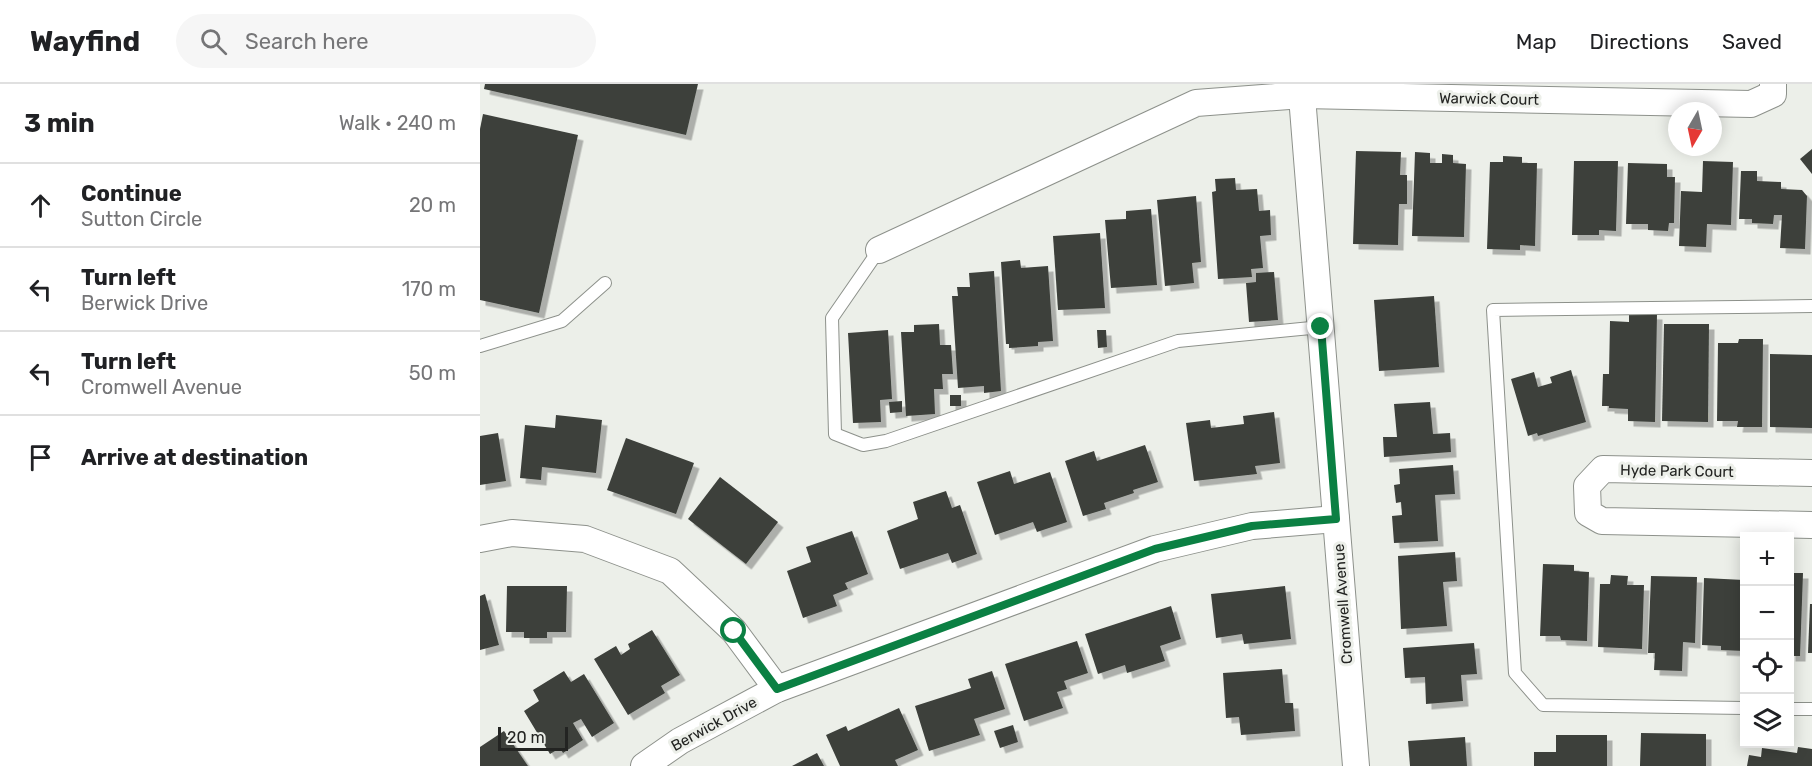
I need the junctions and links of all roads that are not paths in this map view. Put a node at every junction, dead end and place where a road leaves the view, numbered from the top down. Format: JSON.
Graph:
{"nodes":[{"id":1,"x":1773,"y":84,"type":"edge"},
{"id":2,"x":1302,"y":90,"type":"edge"},
{"id":3,"x":1569,"y":92,"type":"edge"},
{"id":4,"x":879,"y":250,"type":"joint"},
{"id":5,"x":605,"y":283,"type":"dead end"},
{"id":6,"x":1812,"y":306,"type":"edge"},
{"id":7,"x":1321,"y":327,"type":"junction"},
{"id":8,"x":480,"y":346,"type":"edge"},
{"id":9,"x":1812,"y":473,"type":"edge"},
{"id":10,"x":1336,"y":519,"type":"junction"},
{"id":11,"x":1812,"y":525,"type":"edge"},
{"id":12,"x":480,"y":539,"type":"edge"},
{"id":13,"x":777,"y":689,"type":"junction"},
{"id":14,"x":1740,"y":708,"type":"edge"},
{"id":15,"x":1794,"y":709,"type":"edge"},
{"id":16,"x":1812,"y":709,"type":"edge"},
{"id":17,"x":644,"y":766,"type":"edge"},
{"id":18,"x":1356,"y":766,"type":"edge"}],
"edges":[{"from":1,"to":3,"type":"street","name":"Warwick Court"},
{"from":2,"to":3,"type":"street","name":"Warwick Court"},
{"from":2,"to":4,"type":"street","name":"Warwick Court"},
{"from":2,"to":7,"type":"street","name":"Cromwell Avenue"},
{"from":4,"to":7,"type":"lane"},
{"from":5,"to":8,"type":"lane"},
{"from":6,"to":14,"type":"lane"},
{"from":7,"to":10,"type":"street","name":"Cromwell Avenue"},
{"from":9,"to":11,"type":"street","name":"Hyde Park Court"},
{"from":10,"to":13,"type":"street","name":"Berwick Drive"},
{"from":10,"to":18,"type":"street","name":"Cromwell Avenue"},
{"from":12,"to":13,"type":"street"},
{"from":13,"to":17,"type":"street","name":"Berwick Drive"},
{"from":15,"to":16,"type":"lane"}]}
